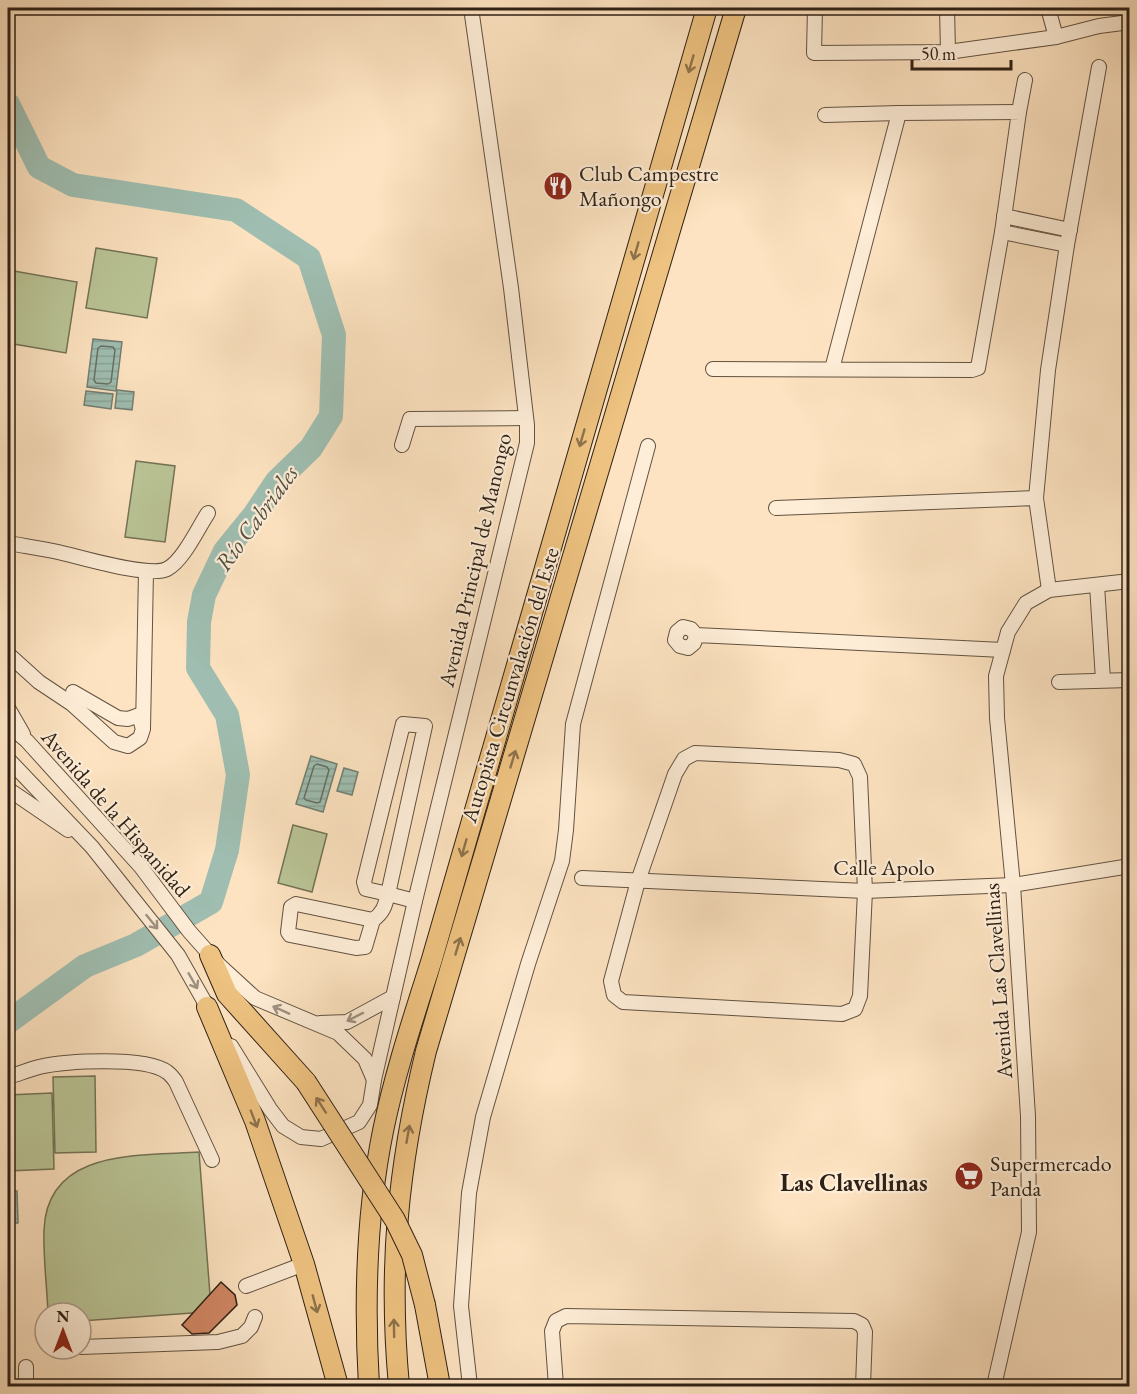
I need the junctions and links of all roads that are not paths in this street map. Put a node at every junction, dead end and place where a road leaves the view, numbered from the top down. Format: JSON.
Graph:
{"nodes":[{"id":1,"x":471,"y":8,"type":"edge"},
{"id":2,"x":707,"y":8,"type":"edge"},
{"id":3,"x":736,"y":8,"type":"edge"},
{"id":4,"x":815,"y":8,"type":"edge"},
{"id":5,"x":947,"y":8,"type":"edge"},
{"id":6,"x":1048,"y":8,"type":"edge"},
{"id":7,"x":1130,"y":21,"type":"edge"},
{"id":8,"x":1056,"y":37,"type":"junction"},
{"id":9,"x":948,"y":52,"type":"junction"},
{"id":10,"x":1099,"y":67,"type":"dead end"},
{"id":11,"x":1025,"y":80,"type":"dead end"},
{"id":12,"x":1019,"y":112,"type":"junction"},
{"id":13,"x":899,"y":113,"type":"junction"},
{"id":14,"x":825,"y":115,"type":"dead end"},
{"id":15,"x":1004,"y":216,"type":"junction"},
{"id":16,"x":1070,"y":230,"type":"junction"},
{"id":17,"x":1002,"y":232,"type":"junction"},
{"id":18,"x":1067,"y":245,"type":"junction"},
{"id":19,"x":713,"y":369,"type":"dead end"},
{"id":20,"x":832,"y":369,"type":"junction"},
{"id":21,"x":526,"y":417,"type":"junction"},
{"id":22,"x":402,"y":445,"type":"dead end"},
{"id":23,"x":648,"y":446,"type":"dead end"},
{"id":24,"x":1036,"y":498,"type":"junction"},
{"id":25,"x":776,"y":508,"type":"dead end"},
{"id":26,"x":208,"y":513,"type":"dead end"},
{"id":27,"x":8,"y":543,"type":"edge"},
{"id":28,"x":146,"y":571,"type":"junction"},
{"id":29,"x":1130,"y":581,"type":"edge"},
{"id":30,"x":1097,"y":585,"type":"junction"},
{"id":31,"x":1049,"y":590,"type":"junction"},
{"id":32,"x":696,"y":635,"type":"dead end"},
{"id":33,"x":1003,"y":650,"type":"junction"},
{"id":34,"x":8,"y":654,"type":"edge"},
{"id":35,"x":1103,"y":680,"type":"junction"},
{"id":36,"x":1130,"y":680,"type":"edge"},
{"id":37,"x":1059,"y":682,"type":"dead end"},
{"id":38,"x":73,"y":692,"type":"dead end"},
{"id":39,"x":8,"y":708,"type":"edge"},
{"id":40,"x":8,"y":725,"type":"edge"},
{"id":41,"x":143,"y":729,"type":"junction"},
{"id":42,"x":27,"y":741,"type":"junction"},
{"id":43,"x":8,"y":759,"type":"edge"},
{"id":44,"x":8,"y":789,"type":"edge"},
{"id":45,"x":92,"y":847,"type":"junction"},
{"id":46,"x":1130,"y":866,"type":"edge"},
{"id":47,"x":582,"y":878,"type":"dead end"},
{"id":48,"x":638,"y":881,"type":"junction"},
{"id":49,"x":1013,"y":885,"type":"junction"},
{"id":50,"x":865,"y":891,"type":"junction"},
{"id":51,"x":388,"y":894,"type":"junction"},
{"id":52,"x":415,"y":902,"type":"junction"},
{"id":53,"x":373,"y":920,"type":"junction"},
{"id":54,"x":210,"y":955,"type":"junction"},
{"id":55,"x":393,"y":997,"type":"junction"},
{"id":56,"x":207,"y":1007,"type":"junction"},
{"id":57,"x":313,"y":1024,"type":"junction"},
{"id":58,"x":8,"y":1077,"type":"edge"},
{"id":59,"x":374,"y":1080,"type":"junction"},
{"id":60,"x":212,"y":1160,"type":"dead end"},
{"id":61,"x":304,"y":1264,"type":"junction"},
{"id":62,"x":246,"y":1286,"type":"dead end"},
{"id":63,"x":255,"y":1317,"type":"dead end"},
{"id":64,"x":93,"y":1347,"type":"edge"},
{"id":65,"x":26,"y":1367,"type":"dead end"},
{"id":66,"x":26,"y":1386,"type":"edge"},
{"id":67,"x":338,"y":1386,"type":"edge"},
{"id":68,"x":369,"y":1386,"type":"edge"},
{"id":69,"x":399,"y":1386,"type":"edge"},
{"id":70,"x":440,"y":1386,"type":"edge"},
{"id":71,"x":470,"y":1386,"type":"edge"},
{"id":72,"x":556,"y":1386,"type":"edge"},
{"id":73,"x":863,"y":1386,"type":"edge"},
{"id":74,"x":994,"y":1386,"type":"edge"}],
"edges":[{"from":1,"to":21,"type":"street","name":"Avenida Principal de Manongo"},
{"from":2,"to":68,"type":"highway","name":"Autopista Circunvalación del Este","one_way":true},
{"from":69,"to":3,"type":"highway","name":"Autopista Circunvalación del Este","one_way":true},
{"from":4,"to":9,"type":"street"},
{"from":5,"to":9,"type":"street"},
{"from":6,"to":8,"type":"street"},
{"from":7,"to":8,"type":"street"},
{"from":8,"to":9,"type":"street"},
{"from":10,"to":16,"type":"street"},
{"from":11,"to":12,"type":"street"},
{"from":12,"to":13,"type":"street"},
{"from":12,"to":15,"type":"street"},
{"from":13,"to":14,"type":"street"},
{"from":13,"to":20,"type":"street"},
{"from":15,"to":16,"type":"street"},
{"from":15,"to":17,"type":"street"},
{"from":16,"to":18,"type":"street"},
{"from":17,"to":18,"type":"street"},
{"from":17,"to":20,"type":"street"},
{"from":18,"to":24,"type":"street"},
{"from":19,"to":20,"type":"street"},
{"from":21,"to":22,"type":"street"},
{"from":21,"to":52,"type":"street","name":"Avenida Principal de Manongo"},
{"from":23,"to":71,"type":"street"},
{"from":24,"to":25,"type":"street"},
{"from":24,"to":31,"type":"street"},
{"from":26,"to":28,"type":"street"},
{"from":27,"to":28,"type":"street"},
{"from":28,"to":41,"type":"street"},
{"from":29,"to":30,"type":"street"},
{"from":30,"to":31,"type":"street"},
{"from":30,"to":35,"type":"street"},
{"from":31,"to":33,"type":"street","name":"Avenida Las Clavellinas"},
{"from":32,"to":33,"type":"street"},
{"from":33,"to":49,"type":"street","name":"Avenida Las Clavellinas"},
{"from":34,"to":41,"type":"street"},
{"from":35,"to":36,"type":"street"},
{"from":35,"to":37,"type":"street"},
{"from":38,"to":41,"type":"street"},
{"from":39,"to":42,"type":"street"},
{"from":40,"to":42,"type":"street","name":"Avenida de la Hispanidad"},
{"from":42,"to":54,"type":"street","name":"Avenida de la Hispanidad"},
{"from":43,"to":45,"type":"street","name":"Avenida de la Hispanidad"},
{"from":44,"to":45,"type":"street"},
{"from":45,"to":56,"type":"street","name":"Avenida de la Hispanidad","one_way":true},
{"from":46,"to":49,"type":"street","name":"Calle Apolo"},
{"from":47,"to":48,"type":"street","name":"Calle Apolo"},
{"from":48,"to":50,"type":"street","name":"Calle Apolo"},
{"from":48,"to":50,"type":"street"},
{"from":48,"to":50,"type":"street"},
{"from":49,"to":50,"type":"street","name":"Calle Apolo"},
{"from":49,"to":74,"type":"street","name":"Avenida Las Clavellinas"},
{"from":51,"to":51,"type":"street"},
{"from":51,"to":52,"type":"street"},
{"from":51,"to":53,"type":"street"},
{"from":52,"to":55,"type":"street","name":"Avenida Principal de Manongo"},
{"from":53,"to":53,"type":"street"},
{"from":57,"to":54,"type":"street","name":"Avenida de la Hispanidad","one_way":true},
{"from":70,"to":54,"type":"highway","one_way":true,"bridge":true},
{"from":55,"to":57,"type":"street","one_way":true},
{"from":55,"to":59,"type":"street","name":"Avenida Principal de Manongo"},
{"from":56,"to":59,"type":"street","name":"Avenida Principal de Manongo"},
{"from":56,"to":61,"type":"highway","one_way":true},
{"from":57,"to":59,"type":"street","name":"Avenida de la Hispanidad"},
{"from":58,"to":60,"type":"street"},
{"from":61,"to":62,"type":"street"},
{"from":61,"to":67,"type":"highway","one_way":true},
{"from":63,"to":64,"type":"street"},
{"from":65,"to":66,"type":"street"},
{"from":72,"to":73,"type":"street"}]}
